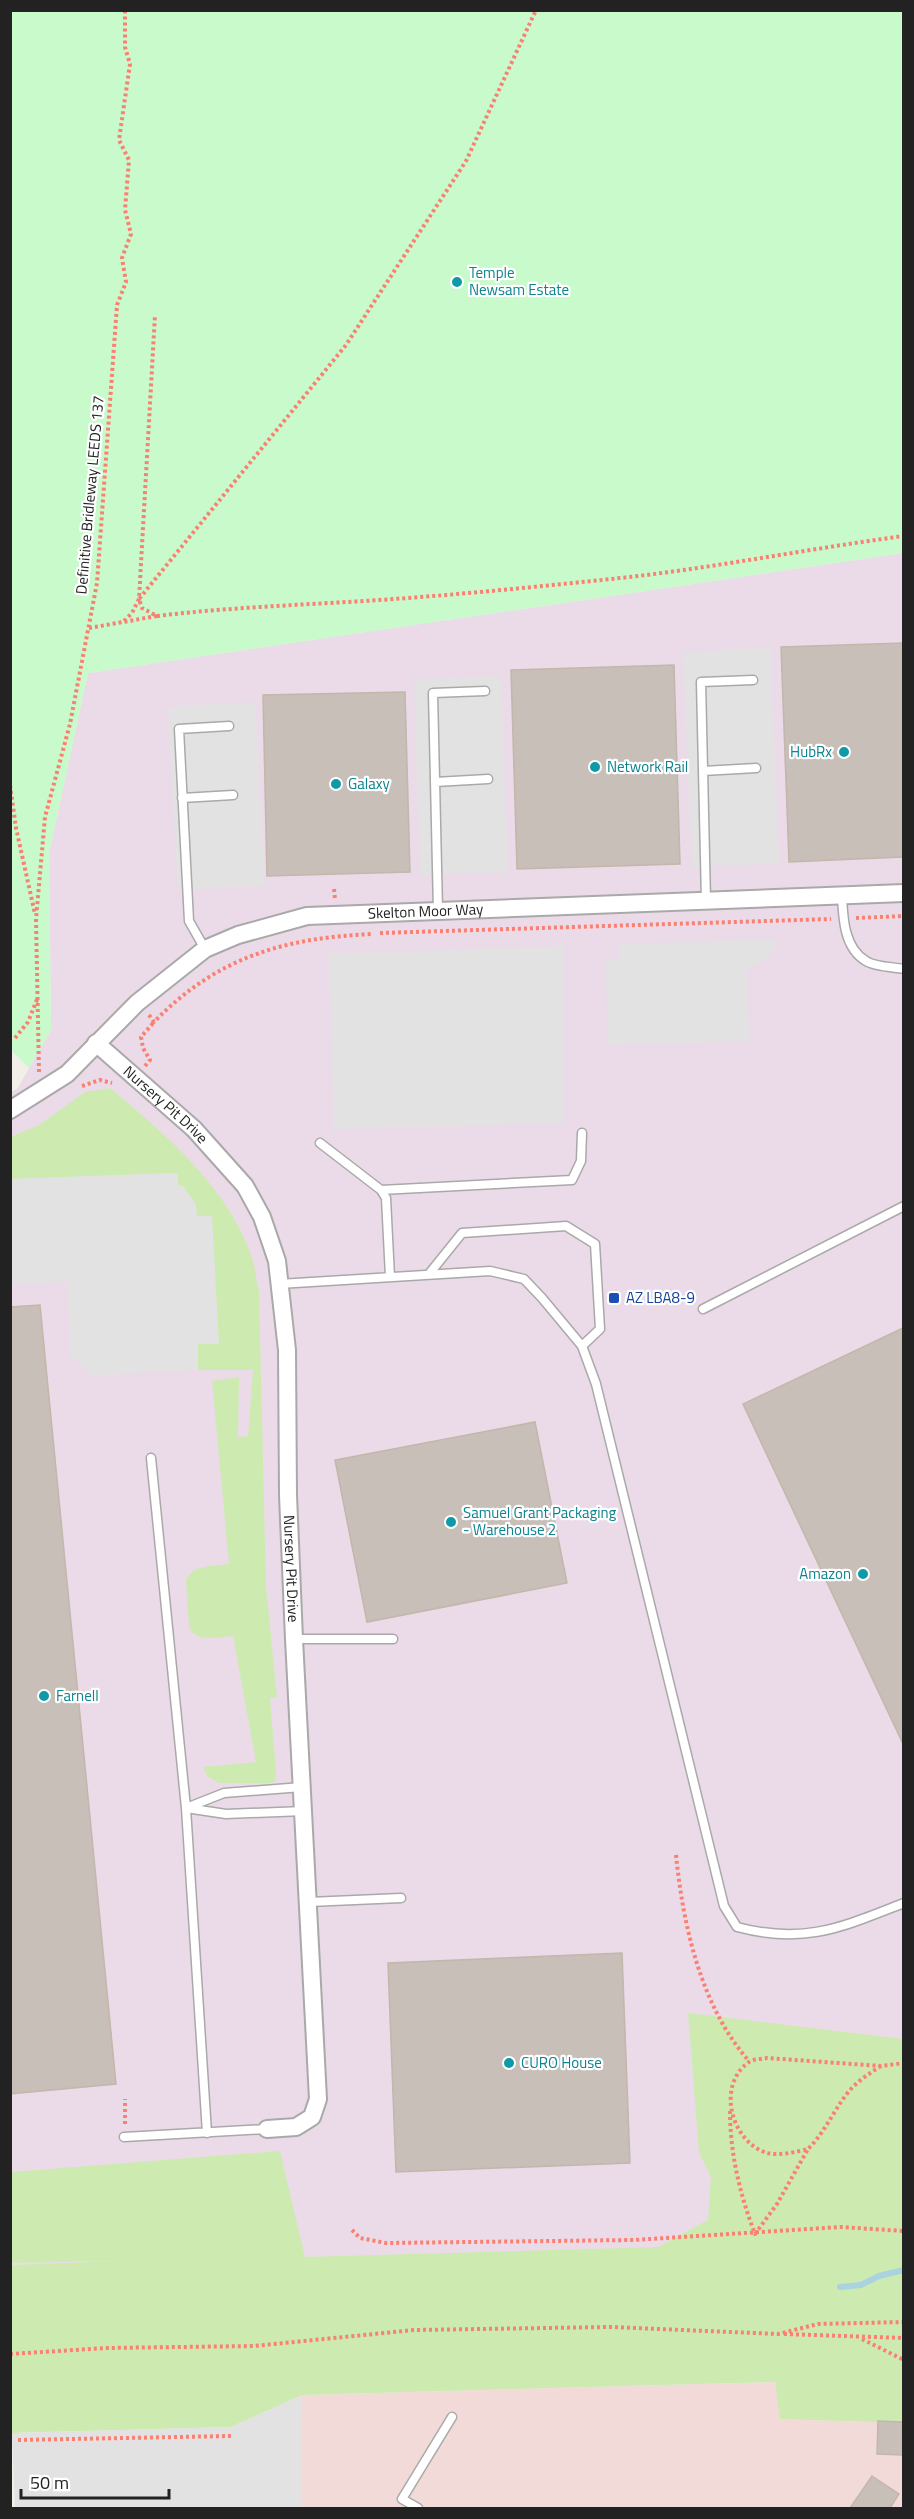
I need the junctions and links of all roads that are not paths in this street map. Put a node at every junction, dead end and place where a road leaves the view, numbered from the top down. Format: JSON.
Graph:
{"nodes":[{"id":1,"x":753,"y":680,"type":"dead end"},
{"id":2,"x":485,"y":691,"type":"dead end"},
{"id":3,"x":228,"y":726,"type":"dead end"},
{"id":4,"x":756,"y":768,"type":"dead end"},
{"id":5,"x":703,"y":771,"type":"junction"},
{"id":6,"x":488,"y":779,"type":"dead end"},
{"id":7,"x":435,"y":782,"type":"junction"},
{"id":8,"x":233,"y":795,"type":"dead end"},
{"id":9,"x":182,"y":798,"type":"junction"},
{"id":10,"x":903,"y":893,"type":"edge"},
{"id":11,"x":842,"y":896,"type":"junction"},
{"id":12,"x":706,"y":901,"type":"junction"},
{"id":13,"x":438,"y":911,"type":"junction"},
{"id":14,"x":205,"y":949,"type":"junction"},
{"id":15,"x":903,"y":969,"type":"edge"},
{"id":16,"x":96,"y":1043,"type":"junction"},
{"id":17,"x":10,"y":1110,"type":"edge"},
{"id":18,"x":582,"y":1133,"type":"dead end"},
{"id":19,"x":320,"y":1143,"type":"dead end"},
{"id":20,"x":381,"y":1190,"type":"junction"},
{"id":21,"x":903,"y":1206,"type":"edge"},
{"id":22,"x":429,"y":1275,"type":"junction"},
{"id":23,"x":390,"y":1277,"type":"junction"},
{"id":24,"x":279,"y":1284,"type":"junction"},
{"id":25,"x":703,"y":1309,"type":"dead end"},
{"id":26,"x":582,"y":1346,"type":"junction"},
{"id":27,"x":151,"y":1458,"type":"dead end"},
{"id":28,"x":393,"y":1639,"type":"dead end"},
{"id":29,"x":294,"y":1640,"type":"junction"},
{"id":30,"x":302,"y":1787,"type":"junction"},
{"id":31,"x":186,"y":1808,"type":"junction"},
{"id":32,"x":304,"y":1811,"type":"junction"},
{"id":33,"x":401,"y":1898,"type":"dead end"},
{"id":34,"x":309,"y":1902,"type":"junction"},
{"id":35,"x":903,"y":1903,"type":"edge"},
{"id":36,"x":267,"y":2129,"type":"joint"},
{"id":37,"x":207,"y":2133,"type":"junction"},
{"id":38,"x":124,"y":2137,"type":"road end"},
{"id":39,"x":452,"y":2417,"type":"dead end"},
{"id":40,"x":418,"y":2508,"type":"edge"}],
"edges":[{"from":1,"to":5,"type":"lane"},
{"from":2,"to":7,"type":"lane"},
{"from":3,"to":9,"type":"lane"},
{"from":4,"to":5,"type":"lane"},
{"from":5,"to":12,"type":"lane"},
{"from":6,"to":7,"type":"lane"},
{"from":7,"to":13,"type":"lane"},
{"from":8,"to":9,"type":"lane"},
{"from":9,"to":14,"type":"lane"},
{"from":10,"to":11,"type":"street","name":"Skelton Moor Way"},
{"from":11,"to":12,"type":"street","name":"Skelton Moor Way"},
{"from":11,"to":15,"type":"lane"},
{"from":12,"to":13,"type":"street","name":"Skelton Moor Way"},
{"from":13,"to":14,"type":"street","name":"Skelton Moor Way"},
{"from":14,"to":16,"type":"street","name":"Skelton Moor Way"},
{"from":16,"to":17,"type":"street","name":"Skelton Moor Way"},
{"from":16,"to":24,"type":"street","name":"Nursery Pit Drive"},
{"from":18,"to":20,"type":"lane"},
{"from":19,"to":20,"type":"lane"},
{"from":20,"to":23,"type":"lane"},
{"from":21,"to":25,"type":"lane"},
{"from":22,"to":23,"type":"lane"},
{"from":22,"to":26,"type":"lane"},
{"from":22,"to":26,"type":"lane"},
{"from":23,"to":24,"type":"lane"},
{"from":24,"to":29,"type":"street","name":"Nursery Pit Drive"},
{"from":26,"to":35,"type":"lane"},
{"from":27,"to":31,"type":"lane"},
{"from":28,"to":29,"type":"lane"},
{"from":29,"to":30,"type":"street","name":"Nursery Pit Drive"},
{"from":30,"to":31,"type":"lane"},
{"from":30,"to":32,"type":"street","name":"Nursery Pit Drive"},
{"from":31,"to":32,"type":"lane"},
{"from":31,"to":37,"type":"lane"},
{"from":32,"to":34,"type":"street","name":"Nursery Pit Drive"},
{"from":33,"to":34,"type":"lane"},
{"from":34,"to":36,"type":"street","name":"Nursery Pit Drive"},
{"from":36,"to":37,"type":"lane"},
{"from":37,"to":38,"type":"lane"},
{"from":39,"to":40,"type":"lane"}]}
